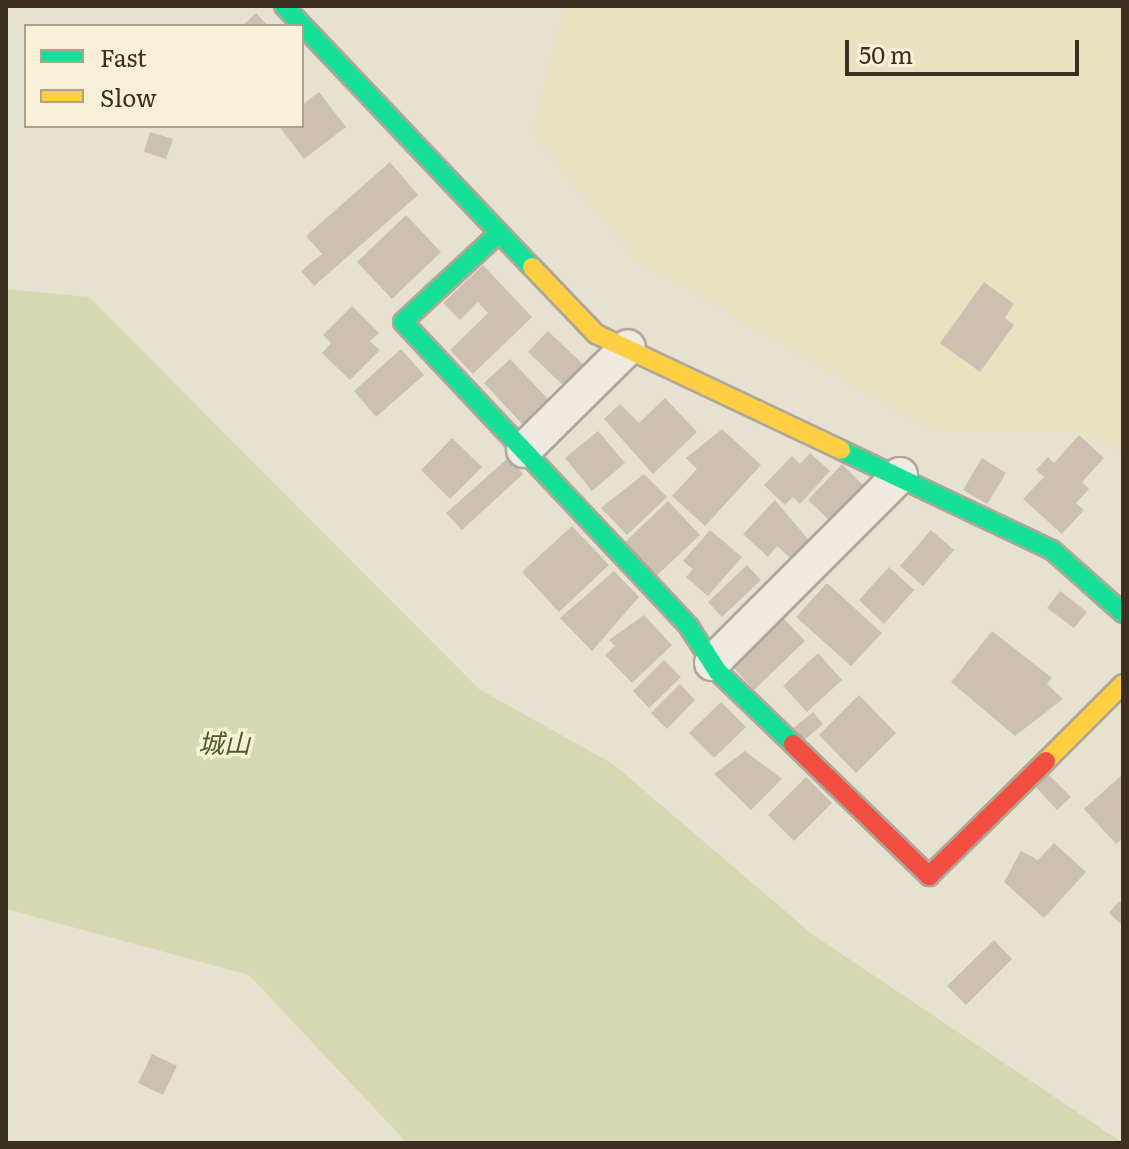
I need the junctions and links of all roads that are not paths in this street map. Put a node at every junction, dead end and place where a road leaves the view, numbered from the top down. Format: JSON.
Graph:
{"nodes":[{"id":1,"x":284,"y":6,"type":"edge"},
{"id":2,"x":301,"y":24,"type":"edge"},
{"id":3,"x":304,"y":27,"type":"edge"},
{"id":4,"x":499,"y":233,"type":"junction"},
{"id":5,"x":628,"y":347,"type":"junction"},
{"id":6,"x":524,"y":450,"type":"junction"},
{"id":7,"x":900,"y":475,"type":"junction"},
{"id":8,"x":1123,"y":613,"type":"edge"},
{"id":9,"x":712,"y":663,"type":"junction"},
{"id":10,"x":1123,"y":684,"type":"edge"}],
"edges":[{"from":1,"to":2,"type":"street"},
{"from":3,"to":4,"type":"street"},
{"from":4,"to":5,"type":"street"},
{"from":4,"to":6,"type":"street"},
{"from":5,"to":6,"type":"street"},
{"from":5,"to":7,"type":"street"},
{"from":6,"to":9,"type":"street"},
{"from":7,"to":8,"type":"street"},
{"from":7,"to":9,"type":"street"},
{"from":9,"to":10,"type":"street"}]}
